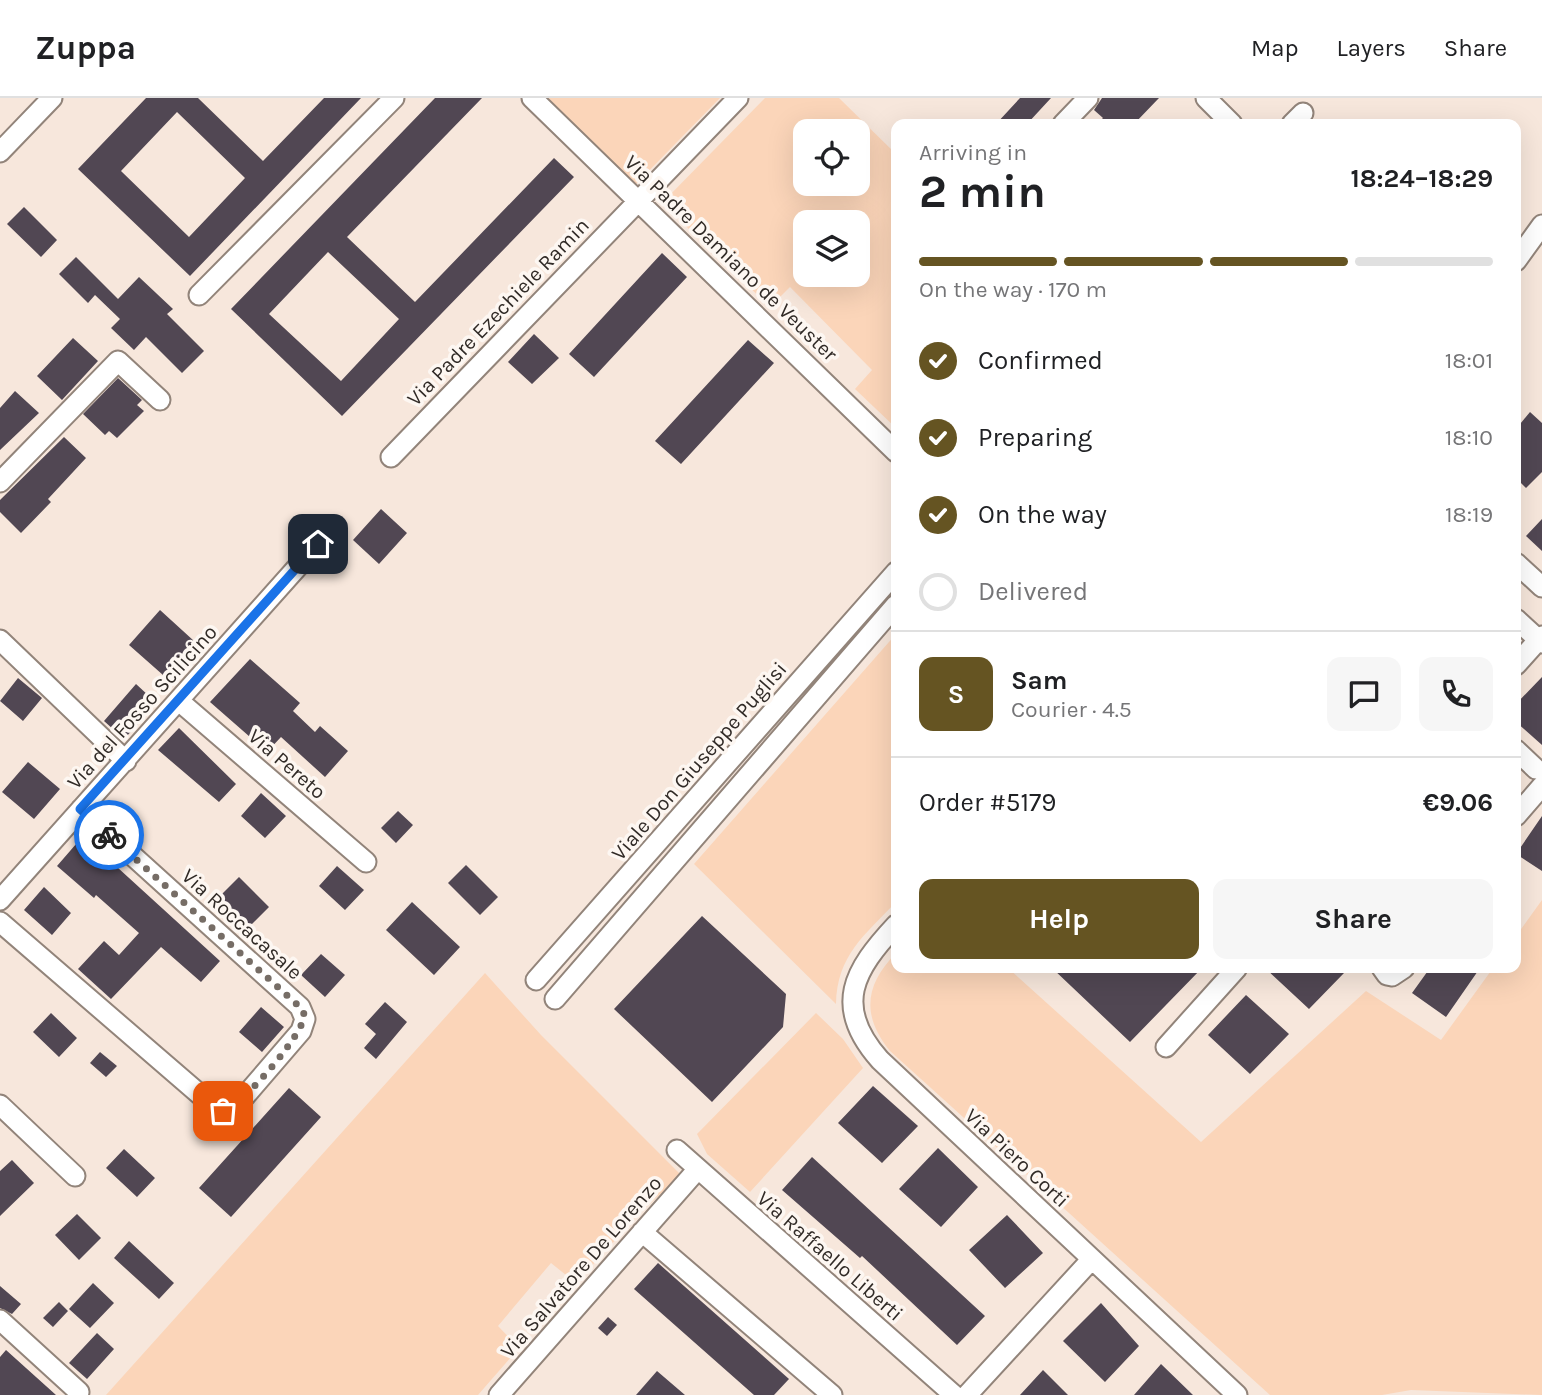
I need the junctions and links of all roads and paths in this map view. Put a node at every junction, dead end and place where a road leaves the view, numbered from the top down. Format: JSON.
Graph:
{"nodes":[{"id":1,"x":52,"y":98,"type":"edge"},
{"id":2,"x":394,"y":98,"type":"edge"},
{"id":3,"x":532,"y":98,"type":"edge"},
{"id":4,"x":738,"y":98,"type":"edge"},
{"id":5,"x":1088,"y":98,"type":"edge"},
{"id":6,"x":1206,"y":98,"type":"edge"},
{"id":7,"x":1068,"y":119,"type":"edge"},
{"id":8,"x":1224,"y":119,"type":"edge"},
{"id":9,"x":0,"y":152,"type":"edge"},
{"id":10,"x":639,"y":200,"type":"junction"},
{"id":11,"x":1542,"y":225,"type":"edge"},
{"id":12,"x":1521,"y":254,"type":"edge"},
{"id":13,"x":199,"y":295,"type":"dead end"},
{"id":14,"x":160,"y":400,"type":"dead end"},
{"id":15,"x":891,"y":447,"type":"edge"},
{"id":16,"x":390,"y":457,"type":"dead end"},
{"id":17,"x":0,"y":482,"type":"edge"},
{"id":18,"x":318,"y":544,"type":"dead end"},
{"id":19,"x":1521,"y":568,"type":"edge"},
{"id":20,"x":891,"y":578,"type":"edge"},
{"id":21,"x":1542,"y":587,"type":"edge"},
{"id":22,"x":891,"y":612,"type":"edge"},
{"id":23,"x":1521,"y":623,"type":"edge"},
{"id":24,"x":0,"y":640,"type":"edge"},
{"id":25,"x":1541,"y":640,"type":"edge"},
{"id":26,"x":1521,"y":660,"type":"edge"},
{"id":27,"x":178,"y":701,"type":"junction"},
{"id":28,"x":1521,"y":756,"type":"edge"},
{"id":29,"x":127,"y":761,"type":"junction"},
{"id":30,"x":1539,"y":777,"type":"edge"},
{"id":31,"x":1521,"y":808,"type":"edge"},
{"id":32,"x":80,"y":809,"type":"junction"},
{"id":33,"x":366,"y":862,"type":"dead end"},
{"id":34,"x":640,"y":863,"type":"junction"},
{"id":35,"x":658,"y":879,"type":"junction"},
{"id":36,"x":0,"y":900,"type":"edge"},
{"id":37,"x":0,"y":922,"type":"edge"},
{"id":38,"x":891,"y":930,"type":"edge"},
{"id":39,"x":1233,"y":973,"type":"edge"},
{"id":40,"x":536,"y":980,"type":"dead end"},
{"id":41,"x":555,"y":999,"type":"dead end"},
{"id":42,"x":1166,"y":1047,"type":"dead end"},
{"id":43,"x":0,"y":1105,"type":"edge"},
{"id":44,"x":677,"y":1150,"type":"dead end"},
{"id":45,"x":697,"y":1170,"type":"junction"},
{"id":46,"x":75,"y":1176,"type":"dead end"},
{"id":47,"x":642,"y":1232,"type":"junction"},
{"id":48,"x":1091,"y":1260,"type":"junction"},
{"id":49,"x":0,"y":1320,"type":"edge"},
{"id":50,"x":79,"y":1392,"type":"dead end"},
{"id":51,"x":499,"y":1395,"type":"edge"},
{"id":52,"x":832,"y":1395,"type":"edge"},
{"id":53,"x":954,"y":1395,"type":"edge"},
{"id":54,"x":967,"y":1395,"type":"edge"},
{"id":55,"x":1237,"y":1395,"type":"edge"}],
"edges":[{"from":1,"to":9,"type":"street"},
{"from":2,"to":13,"type":"street"},
{"from":3,"to":10,"type":"street","name":"Via Padre Damiano de Veuster"},
{"from":4,"to":10,"type":"street","name":"Via Padre Ezechiele Ramin"},
{"from":5,"to":7,"type":"street"},
{"from":6,"to":8,"type":"street"},
{"from":10,"to":15,"type":"street","name":"Via Padre Damiano de Veuster"},
{"from":10,"to":16,"type":"street","name":"Via Padre Ezechiele Ramin"},
{"from":11,"to":12,"type":"street"},
{"from":14,"to":17,"type":"street"},
{"from":18,"to":27,"type":"street","name":"Via del Fosso Scilicino"},
{"from":19,"to":21,"type":"street"},
{"from":20,"to":34,"type":"street","name":"Viale Don Giuseppe Puglisi"},
{"from":22,"to":35,"type":"street"},
{"from":23,"to":25,"type":"street"},
{"from":24,"to":29,"type":"street"},
{"from":25,"to":26,"type":"street"},
{"from":27,"to":29,"type":"street","name":"Via del Fosso Scilicino"},
{"from":27,"to":33,"type":"street","name":"Via Pereto"},
{"from":28,"to":30,"type":"street"},
{"from":29,"to":32,"type":"street","name":"Via del Fosso Scilicino"},
{"from":30,"to":31,"type":"street"},
{"from":32,"to":36,"type":"street","name":"Via del Fosso Scilicino"},
{"from":32,"to":37,"type":"street","name":"Via Roccacasale"},
{"from":34,"to":35,"type":"street"},
{"from":34,"to":40,"type":"street","name":"Viale Don Giuseppe Puglisi"},
{"from":35,"to":41,"type":"street"},
{"from":38,"to":48,"type":"street","name":"Via Piero Corti"},
{"from":39,"to":42,"type":"street"},
{"from":43,"to":46,"type":"street"},
{"from":44,"to":45,"type":"street","name":"Via Raffaello Liberti"},
{"from":45,"to":47,"type":"street","name":"Via Salvatore De Lorenzo"},
{"from":45,"to":53,"type":"street","name":"Via Raffaello Liberti"},
{"from":47,"to":51,"type":"street","name":"Via Salvatore De Lorenzo"},
{"from":47,"to":52,"type":"street"},
{"from":48,"to":54,"type":"street"},
{"from":48,"to":55,"type":"street","name":"Via Piero Corti"},
{"from":49,"to":50,"type":"street"}]}
